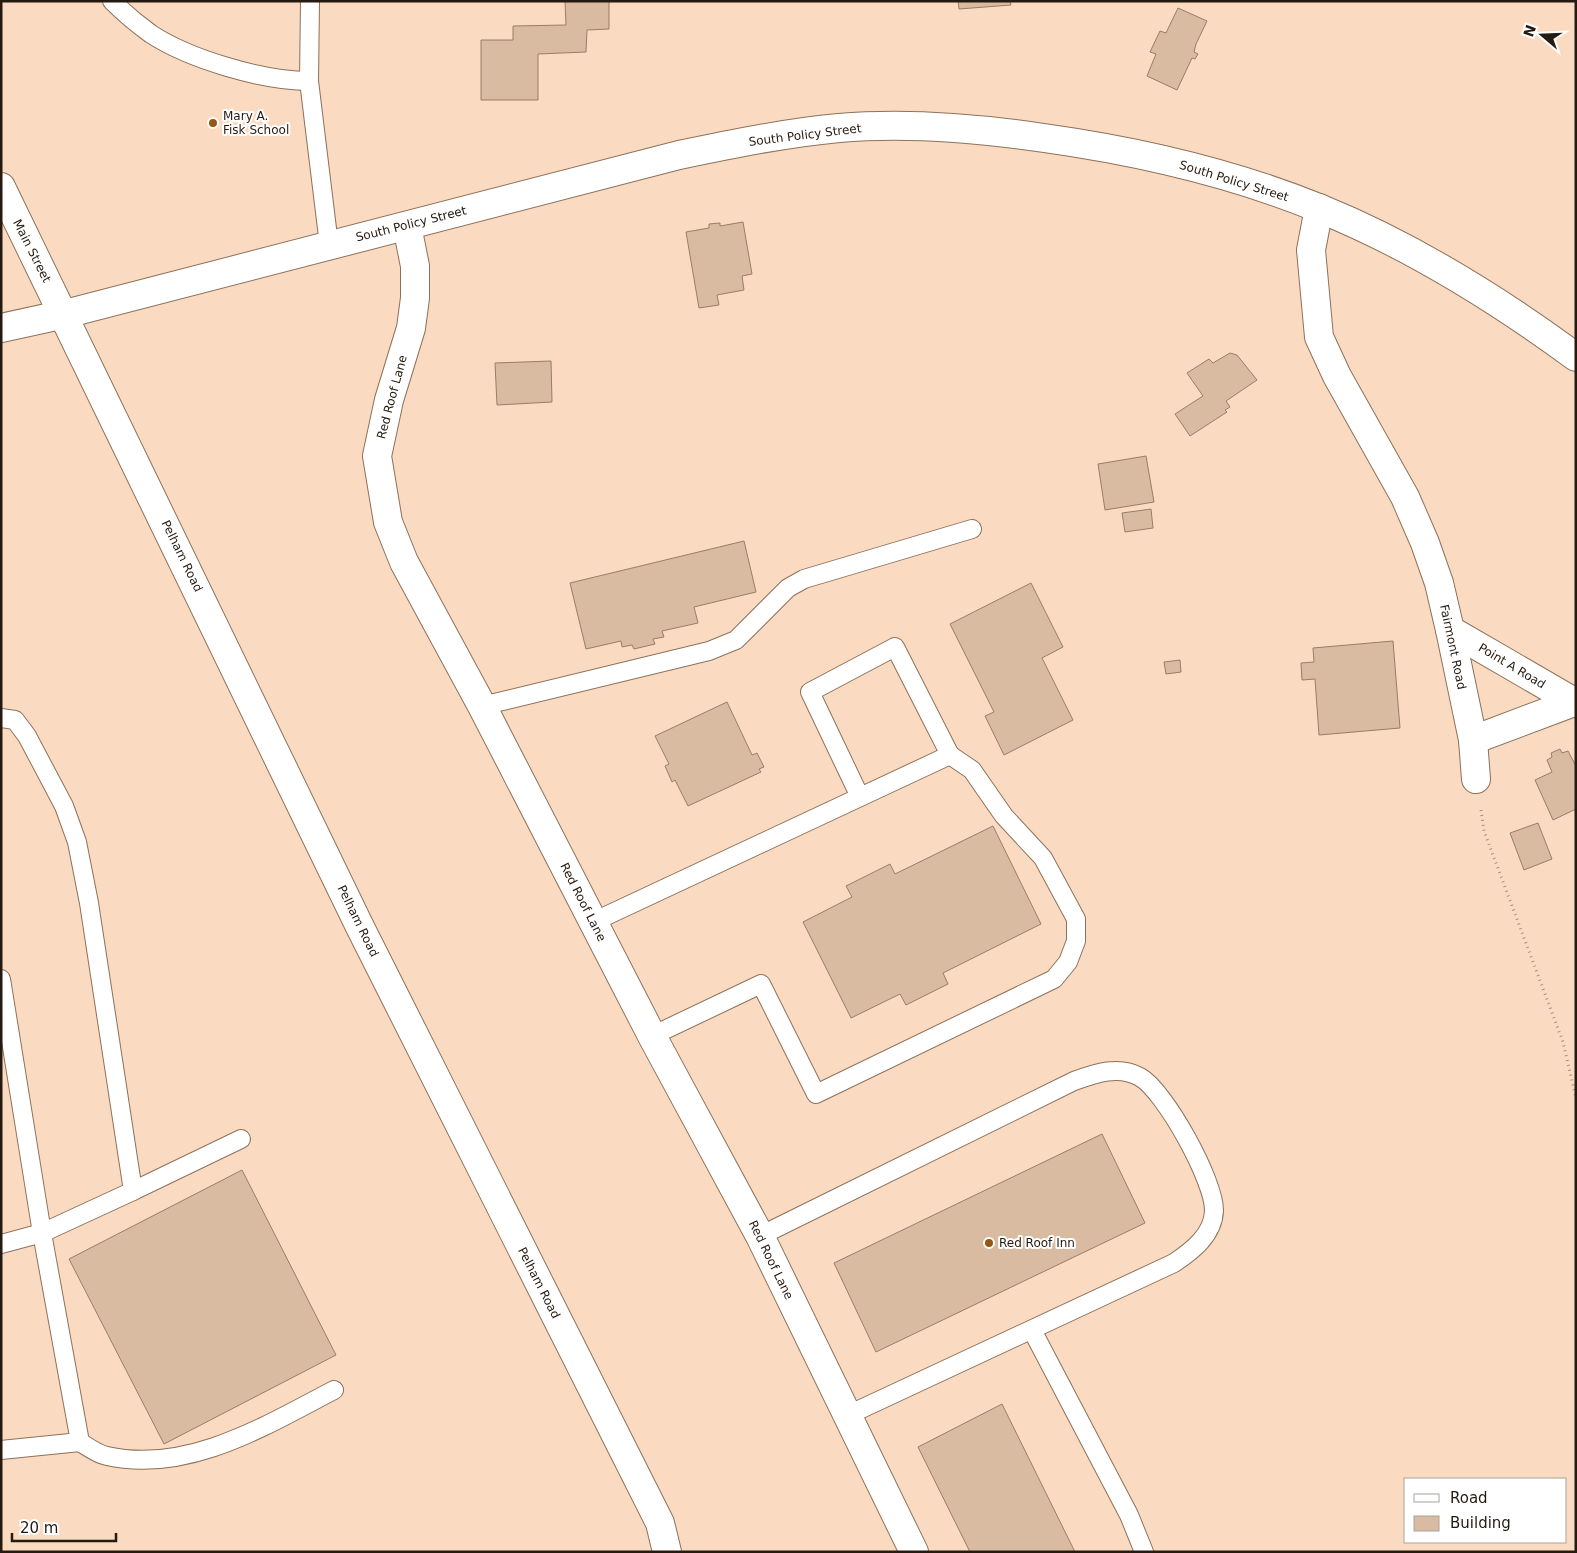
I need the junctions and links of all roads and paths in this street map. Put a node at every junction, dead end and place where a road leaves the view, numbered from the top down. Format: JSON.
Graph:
{"nodes":[{"id":1,"x":112,"y":1,"type":"edge"},
{"id":2,"x":310,"y":1,"type":"edge"},
{"id":3,"x":309,"y":81,"type":"junction"},
{"id":4,"x":1,"y":187,"type":"edge"},
{"id":5,"x":1319,"y":208,"type":"junction"},
{"id":6,"x":407,"y":226,"type":"junction"},
{"id":7,"x":329,"y":245,"type":"junction"},
{"id":8,"x":65,"y":314,"type":"junction"},
{"id":9,"x":1,"y":328,"type":"edge"},
{"id":10,"x":1576,"y":357,"type":"edge"},
{"id":11,"x":972,"y":529,"type":"dead end"},
{"id":12,"x":1450,"y":630,"type":"junction"},
{"id":13,"x":1575,"y":702,"type":"edge"},
{"id":14,"x":482,"y":706,"type":"junction"},
{"id":15,"x":1,"y":718,"type":"edge"},
{"id":16,"x":1473,"y":740,"type":"junction"},
{"id":17,"x":950,"y":755,"type":"junction"},
{"id":18,"x":1476,"y":779,"type":"joint"},
{"id":19,"x":860,"y":797,"type":"junction"},
{"id":20,"x":594,"y":922,"type":"junction"},
{"id":21,"x":1,"y":979,"type":"edge"},
{"id":22,"x":652,"y":1036,"type":"junction"},
{"id":23,"x":1576,"y":1098,"type":"edge"},
{"id":24,"x":241,"y":1139,"type":"dead end"},
{"id":25,"x":133,"y":1191,"type":"junction"},
{"id":26,"x":42,"y":1233,"type":"junction"},
{"id":27,"x":760,"y":1236,"type":"junction"},
{"id":28,"x":1,"y":1244,"type":"edge"},
{"id":29,"x":1032,"y":1330,"type":"junction"},
{"id":30,"x":334,"y":1390,"type":"dead end"},
{"id":31,"x":846,"y":1416,"type":"junction"},
{"id":32,"x":80,"y":1442,"type":"junction"},
{"id":33,"x":1,"y":1450,"type":"edge"},
{"id":34,"x":660,"y":1523,"type":"junction"},
{"id":35,"x":667,"y":1552,"type":"edge"},
{"id":36,"x":686,"y":1552,"type":"edge"},
{"id":37,"x":914,"y":1552,"type":"edge"},
{"id":38,"x":1144,"y":1552,"type":"edge"}],
"edges":[{"from":1,"to":3,"type":"lane"},
{"from":2,"to":3,"type":"lane"},
{"from":3,"to":7,"type":"lane"},
{"from":4,"to":8,"type":"street","name":"Main Street"},
{"from":5,"to":6,"type":"street","name":"South Policy Street"},
{"from":5,"to":10,"type":"street","name":"South Policy Street"},
{"from":5,"to":12,"type":"street","name":"Fairmont Road"},
{"from":6,"to":7,"type":"street","name":"South Policy Street"},
{"from":6,"to":14,"type":"street","name":"Red Roof Lane"},
{"from":7,"to":8,"type":"street","name":"South Policy Street"},
{"from":8,"to":9,"type":"street","name":"South Policy Street"},
{"from":8,"to":34,"type":"street","name":"Pelham Road"},
{"from":11,"to":14,"type":"lane"},
{"from":12,"to":13,"type":"street","name":"Point A Road"},
{"from":12,"to":16,"type":"street","name":"Fairmont Road"},
{"from":13,"to":16,"type":"street","name":"Point A Road"},
{"from":14,"to":20,"type":"street","name":"Red Roof Lane"},
{"from":15,"to":25,"type":"lane"},
{"from":16,"to":18,"type":"street","name":"Fairmont Road"},
{"from":17,"to":19,"type":"lane"},
{"from":17,"to":19,"type":"lane"},
{"from":17,"to":22,"type":"lane"},
{"from":18,"to":23,"type":"path"},
{"from":19,"to":20,"type":"lane"},
{"from":20,"to":22,"type":"street","name":"Red Roof Lane"},
{"from":21,"to":26,"type":"lane"},
{"from":22,"to":27,"type":"street","name":"Red Roof Lane"},
{"from":24,"to":25,"type":"lane"},
{"from":25,"to":26,"type":"lane"},
{"from":26,"to":28,"type":"lane"},
{"from":26,"to":32,"type":"lane"},
{"from":27,"to":29,"type":"lane"},
{"from":27,"to":31,"type":"street","name":"Red Roof Lane"},
{"from":29,"to":31,"type":"lane"},
{"from":29,"to":38,"type":"lane"},
{"from":30,"to":32,"type":"lane"},
{"from":31,"to":37,"type":"street","name":"Red Roof Lane"},
{"from":32,"to":33,"type":"lane"},
{"from":34,"to":35,"type":"street","name":"Pelham Road"},
{"from":34,"to":36,"type":"street","name":"Pelham Road"}]}
